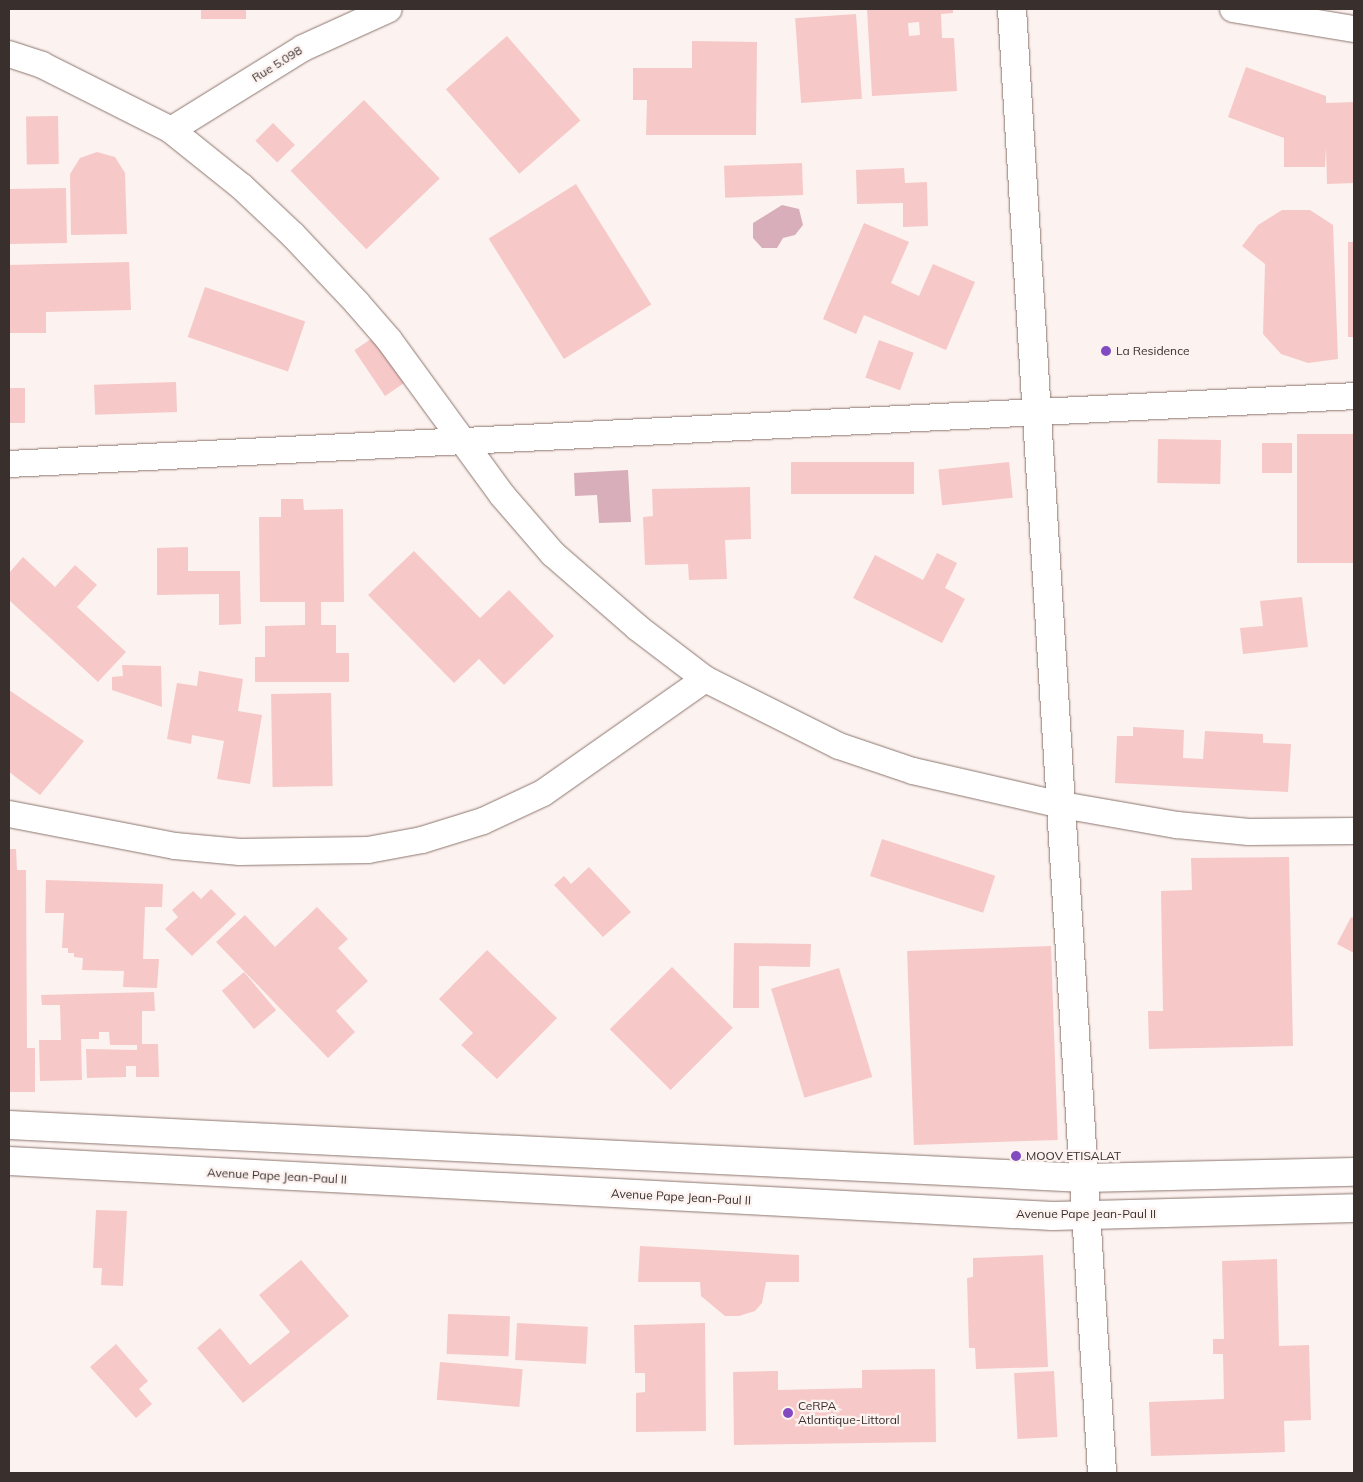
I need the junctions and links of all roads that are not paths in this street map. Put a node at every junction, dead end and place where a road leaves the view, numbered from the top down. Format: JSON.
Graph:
{"nodes":[{"id":1,"x":388,"y":9,"type":"edge"},
{"id":2,"x":1012,"y":9,"type":"edge"},
{"id":3,"x":1232,"y":9,"type":"edge"},
{"id":4,"x":1354,"y":29,"type":"edge"},
{"id":5,"x":9,"y":54,"type":"edge"},
{"id":6,"x":171,"y":130,"type":"junction"},
{"id":7,"x":1354,"y":396,"type":"edge"},
{"id":8,"x":1039,"y":410,"type":"junction"},
{"id":9,"x":460,"y":440,"type":"junction"},
{"id":10,"x":9,"y":464,"type":"edge"},
{"id":11,"x":705,"y":679,"type":"junction"},
{"id":12,"x":1062,"y":805,"type":"junction"},
{"id":13,"x":9,"y":814,"type":"edge"},
{"id":14,"x":1354,"y":831,"type":"edge"},
{"id":15,"x":9,"y":1125,"type":"edge"},
{"id":16,"x":9,"y":1162,"type":"edge"},
{"id":17,"x":1354,"y":1172,"type":"edge"},
{"id":18,"x":1084,"y":1178,"type":"junction"},
{"id":19,"x":1354,"y":1208,"type":"edge"},
{"id":20,"x":1086,"y":1215,"type":"junction"},
{"id":21,"x":1102,"y":1473,"type":"edge"}],
"edges":[{"from":1,"to":6,"type":"street","name":"Rue 5.098"},
{"from":2,"to":8,"type":"main road"},
{"from":3,"to":4,"type":"street"},
{"from":5,"to":6,"type":"street"},
{"from":6,"to":9,"type":"street"},
{"from":7,"to":8,"type":"street"},
{"from":8,"to":9,"type":"street"},
{"from":8,"to":12,"type":"main road"},
{"from":9,"to":10,"type":"street"},
{"from":9,"to":11,"type":"street"},
{"from":11,"to":12,"type":"street"},
{"from":11,"to":13,"type":"street"},
{"from":12,"to":14,"type":"street"},
{"from":12,"to":18,"type":"main road"},
{"from":15,"to":18,"type":"main road"},
{"from":16,"to":20,"type":"main road","name":"Avenue Pape Jean-Paul II"},
{"from":17,"to":18,"type":"main road"},
{"from":18,"to":20,"type":"main road"},
{"from":19,"to":20,"type":"main road","name":"Avenue Pape Jean-Paul II"},
{"from":20,"to":21,"type":"main road"}]}
